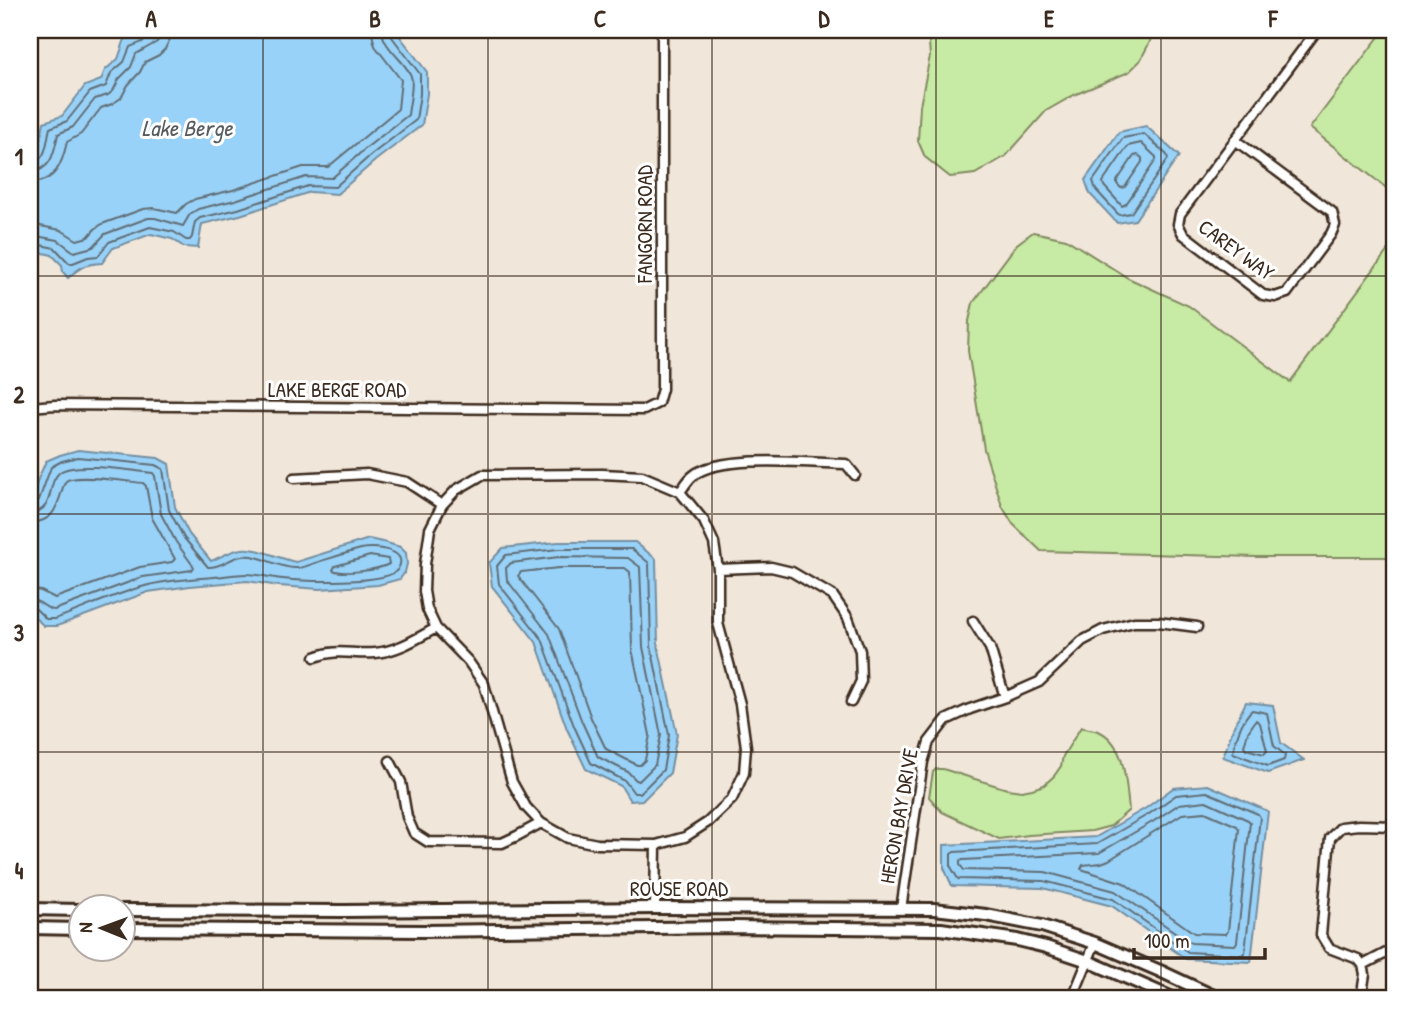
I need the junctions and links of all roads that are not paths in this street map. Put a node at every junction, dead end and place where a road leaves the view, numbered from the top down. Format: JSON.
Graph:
{"nodes":[{"id":1,"x":662,"y":30,"type":"edge"},
{"id":2,"x":1317,"y":30,"type":"edge"},
{"id":3,"x":1235,"y":140,"type":"junction"},
{"id":4,"x":30,"y":407,"type":"edge"},
{"id":5,"x":644,"y":410,"type":"joint"},
{"id":6,"x":855,"y":475,"type":"dead end"},
{"id":7,"x":294,"y":478,"type":"dead end"},
{"id":8,"x":680,"y":492,"type":"junction"},
{"id":9,"x":442,"y":505,"type":"junction"},
{"id":10,"x":718,"y":569,"type":"junction"},
{"id":11,"x":973,"y":621,"type":"dead end"},
{"id":12,"x":1197,"y":627,"type":"dead end"},
{"id":13,"x":436,"y":628,"type":"junction"},
{"id":14,"x":315,"y":657,"type":"dead end"},
{"id":15,"x":1005,"y":697,"type":"junction"},
{"id":16,"x":851,"y":702,"type":"dead end"},
{"id":17,"x":390,"y":761,"type":"dead end"},
{"id":18,"x":541,"y":823,"type":"junction"},
{"id":19,"x":1394,"y":826,"type":"edge"},
{"id":20,"x":656,"y":845,"type":"junction"},
{"id":21,"x":655,"y":908,"type":"junction"},
{"id":22,"x":30,"y":909,"type":"edge"},
{"id":23,"x":901,"y":909,"type":"junction"},
{"id":24,"x":66,"y":910,"type":"edge"},
{"id":25,"x":136,"y":910,"type":"edge"},
{"id":26,"x":30,"y":928,"type":"edge"},
{"id":27,"x":66,"y":929,"type":"edge"},
{"id":28,"x":136,"y":929,"type":"edge"},
{"id":29,"x":1095,"y":943,"type":"junction"},
{"id":30,"x":1388,"y":952,"type":"dead end"},
{"id":31,"x":1088,"y":961,"type":"junction"},
{"id":32,"x":1363,"y":965,"type":"junction"},
{"id":33,"x":1072,"y":999,"type":"edge"},
{"id":34,"x":1175,"y":999,"type":"edge"},
{"id":35,"x":1220,"y":999,"type":"edge"},
{"id":36,"x":1362,"y":999,"type":"edge"}],
"edges":[{"from":1,"to":5,"type":"street","name":"FANGORN ROAD"},
{"from":2,"to":3,"type":"street","name":"CAREY WAY"},
{"from":3,"to":3,"type":"street","name":"CAREY WAY"},
{"from":4,"to":5,"type":"street","name":"LAKE BERGE ROAD"},
{"from":6,"to":8,"type":"street"},
{"from":7,"to":9,"type":"street"},
{"from":8,"to":9,"type":"street"},
{"from":8,"to":10,"type":"street"},
{"from":9,"to":13,"type":"street"},
{"from":10,"to":16,"type":"street"},
{"from":10,"to":20,"type":"street"},
{"from":11,"to":15,"type":"street"},
{"from":12,"to":15,"type":"street","name":"HERON BAY DRIVE"},
{"from":13,"to":14,"type":"street"},
{"from":13,"to":18,"type":"street"},
{"from":15,"to":23,"type":"street","name":"HERON BAY DRIVE"},
{"from":17,"to":18,"type":"street"},
{"from":18,"to":20,"type":"street"},
{"from":19,"to":32,"type":"street"},
{"from":20,"to":21,"type":"street"},
{"from":21,"to":23,"type":"street","name":"ROUSE ROAD"},
{"from":21,"to":25,"type":"street","name":"ROUSE ROAD"},
{"from":22,"to":24,"type":"street"},
{"from":23,"to":29,"type":"street","name":"ROUSE ROAD"},
{"from":26,"to":27,"type":"street"},
{"from":28,"to":31,"type":"street","name":"ROUSE ROAD"},
{"from":29,"to":31,"type":"street"},
{"from":29,"to":35,"type":"street","name":"ROUSE ROAD"},
{"from":30,"to":32,"type":"street"},
{"from":31,"to":33,"type":"street"},
{"from":31,"to":34,"type":"street","name":"ROUSE ROAD"},
{"from":32,"to":36,"type":"street"}]}
